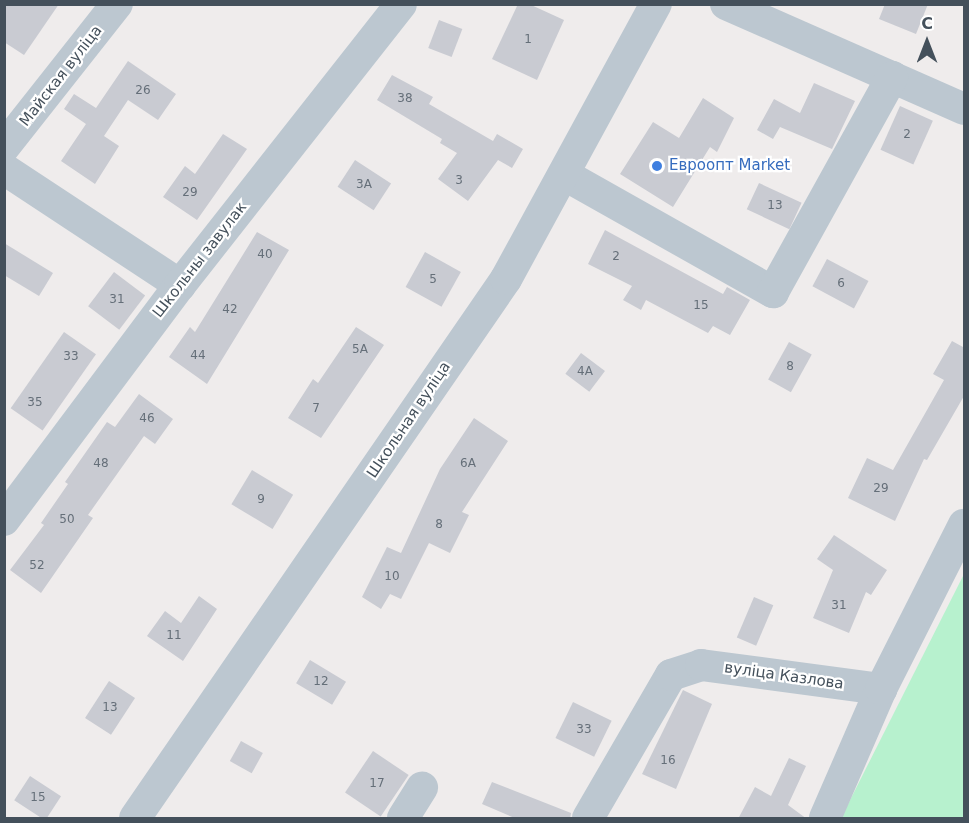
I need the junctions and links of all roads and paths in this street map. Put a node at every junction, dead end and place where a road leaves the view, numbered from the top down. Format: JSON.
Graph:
{"nodes":[{"id":1,"x":117,"y":4,"type":"edge"},
{"id":2,"x":401,"y":4,"type":"edge"},
{"id":3,"x":656,"y":4,"type":"edge"},
{"id":4,"x":726,"y":4,"type":"edge"},
{"id":5,"x":892,"y":76,"type":"junction"},
{"id":6,"x":964,"y":109,"type":"edge"},
{"id":7,"x":4,"y":147,"type":"edge"},
{"id":8,"x":4,"y":169,"type":"edge"},
{"id":9,"x":565,"y":175,"type":"junction"},
{"id":10,"x":180,"y":285,"type":"junction"},
{"id":11,"x":4,"y":520,"type":"edge"},
{"id":12,"x":964,"y":525,"type":"edge"},
{"id":13,"x":882,"y":689,"type":"junction"},
{"id":14,"x":422,"y":787,"type":"dead end"},
{"id":15,"x":135,"y":819,"type":"edge"},
{"id":16,"x":403,"y":819,"type":"edge"},
{"id":17,"x":588,"y":819,"type":"edge"},
{"id":18,"x":825,"y":819,"type":"edge"}],
"edges":[{"from":1,"to":7,"type":"street","name":"Майская вуліца"},
{"from":2,"to":10,"type":"street","name":"Школьны завулак"},
{"from":3,"to":9,"type":"street","name":"Школьная вуліца"},
{"from":4,"to":5,"type":"street"},
{"from":5,"to":6,"type":"street"},
{"from":5,"to":9,"type":"street"},
{"from":8,"to":10,"type":"street"},
{"from":9,"to":15,"type":"street","name":"Школьная вуліца"},
{"from":10,"to":11,"type":"street","name":"Школьны завулак"},
{"from":12,"to":13,"type":"street"},
{"from":13,"to":17,"type":"street","name":"вуліца Казлова"},
{"from":13,"to":18,"type":"street"},
{"from":14,"to":16,"type":"street"}]}
